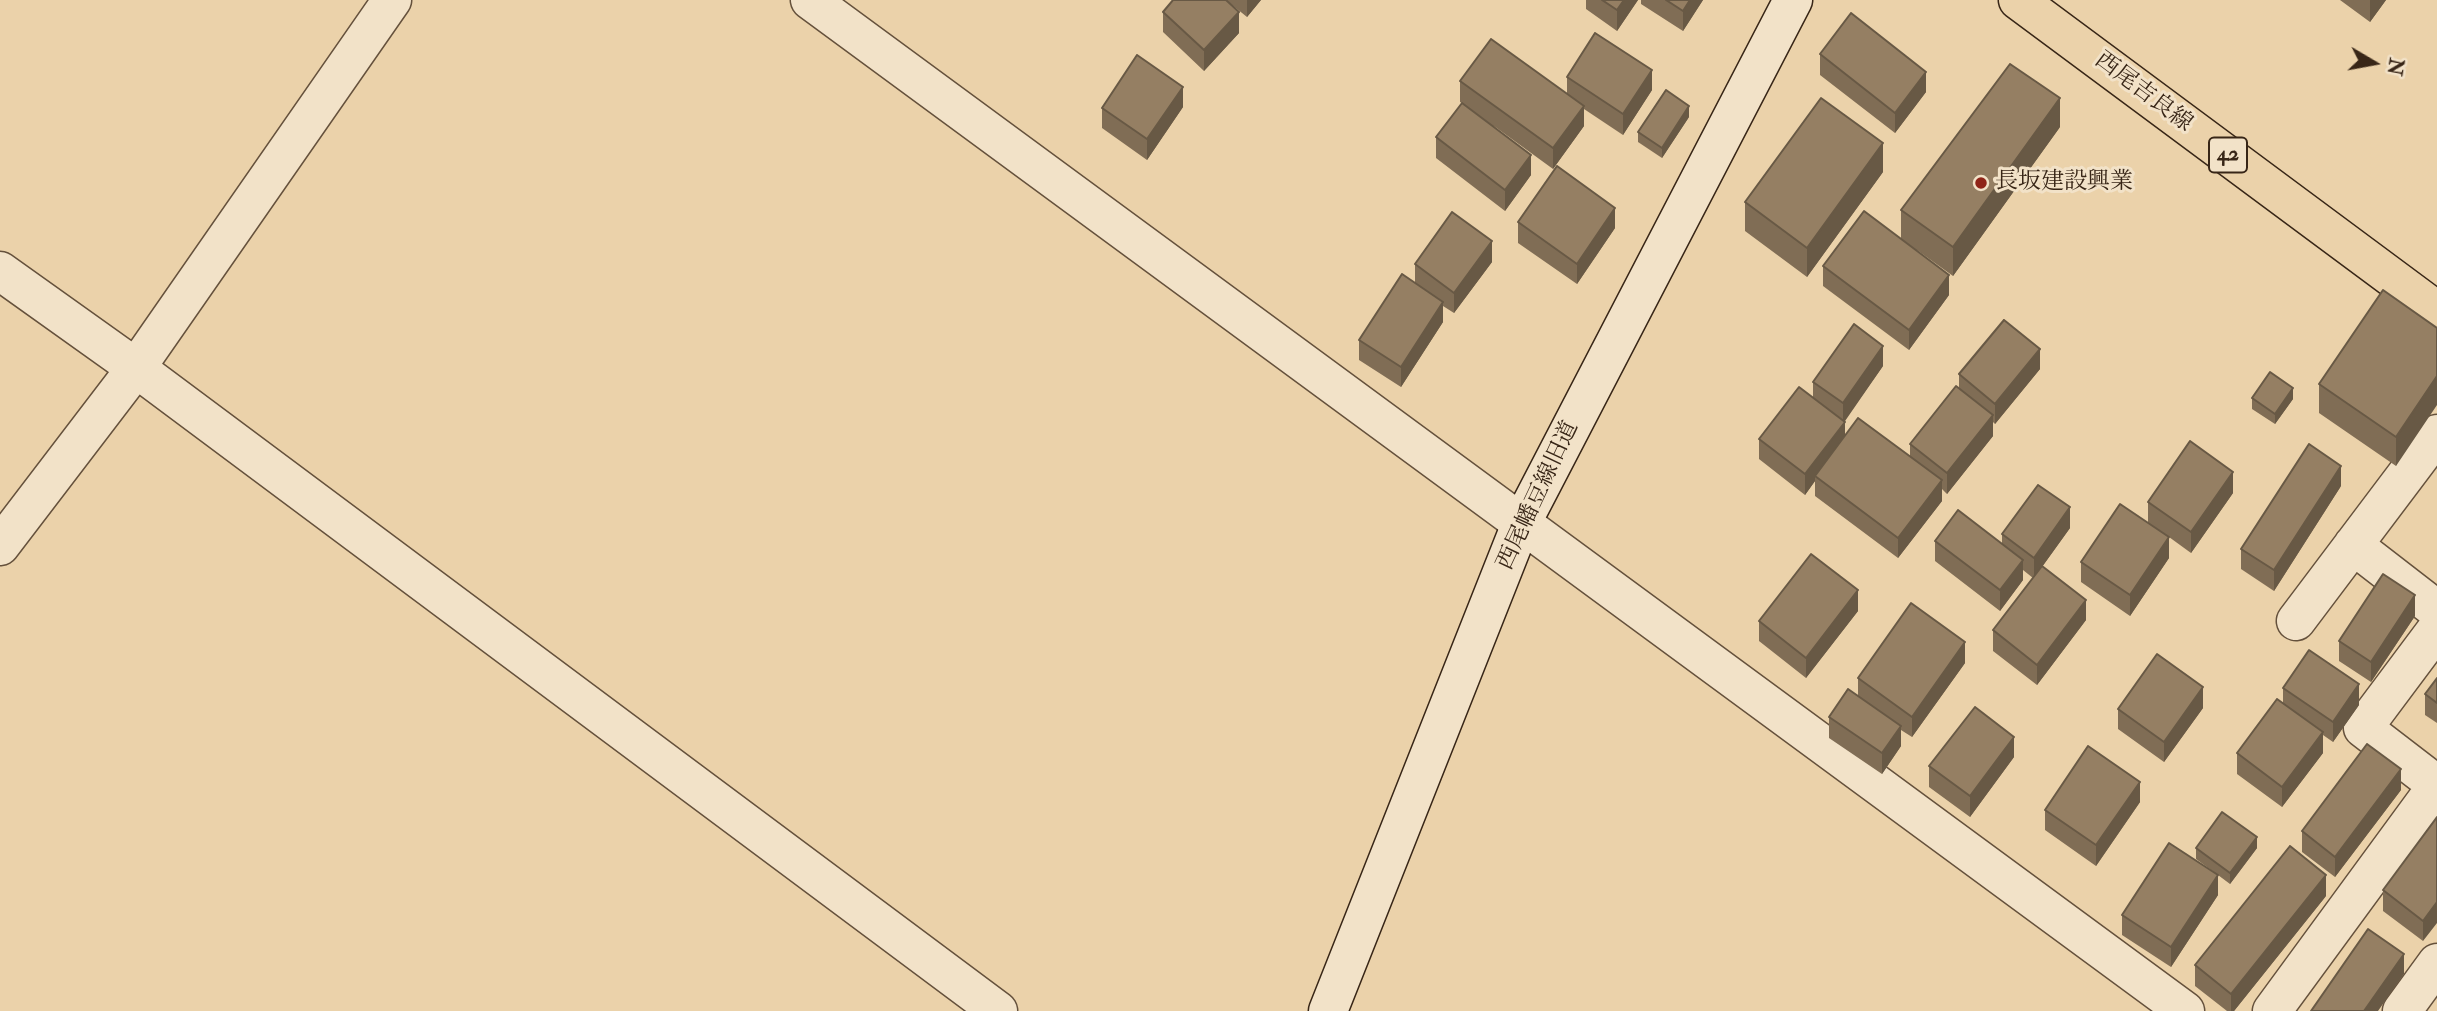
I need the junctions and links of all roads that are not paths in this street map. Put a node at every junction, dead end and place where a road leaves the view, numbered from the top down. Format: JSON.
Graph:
{"nodes":[{"id":1,"x":393,"y":0,"type":"edge"},
{"id":2,"x":810,"y":0,"type":"edge"},
{"id":3,"x":1793,"y":0,"type":"edge"},
{"id":4,"x":2018,"y":0,"type":"edge"},
{"id":5,"x":0,"y":271,"type":"edge"},
{"id":6,"x":2437,"y":311,"type":"edge"},
{"id":7,"x":136,"y":368,"type":"junction"},
{"id":8,"x":2437,"y":434,"type":"edge"},
{"id":9,"x":1521,"y":524,"type":"junction"},
{"id":10,"x":0,"y":545,"type":"edge"},
{"id":11,"x":2353,"y":545,"type":"junction"},
{"id":12,"x":2437,"y":610,"type":"edge"},
{"id":13,"x":2296,"y":621,"type":"dead end"},
{"id":14,"x":2437,"y":629,"type":"edge"},
{"id":15,"x":2437,"y":785,"type":"edge"},
{"id":16,"x":2437,"y":963,"type":"edge"},
{"id":17,"x":998,"y":1011,"type":"edge"},
{"id":18,"x":1328,"y":1011,"type":"edge"},
{"id":19,"x":2185,"y":1011,"type":"edge"},
{"id":20,"x":2272,"y":1011,"type":"edge"},
{"id":21,"x":2402,"y":1011,"type":"edge"}],
"edges":[{"from":1,"to":7,"type":"street"},
{"from":2,"to":9,"type":"street"},
{"from":3,"to":9,"type":"street","name":"西尾幡豆線旧道"},
{"from":4,"to":6,"type":"main road","name":"西尾吉良線","number":"42"},
{"from":5,"to":7,"type":"street"},
{"from":7,"to":10,"type":"street"},
{"from":7,"to":17,"type":"street"},
{"from":8,"to":11,"type":"street"},
{"from":9,"to":18,"type":"street","name":"西尾幡豆線旧道"},
{"from":9,"to":19,"type":"street"},
{"from":11,"to":12,"type":"street"},
{"from":11,"to":13,"type":"street"},
{"from":14,"to":15,"type":"street"},
{"from":15,"to":20,"type":"street"},
{"from":16,"to":21,"type":"street"}]}
